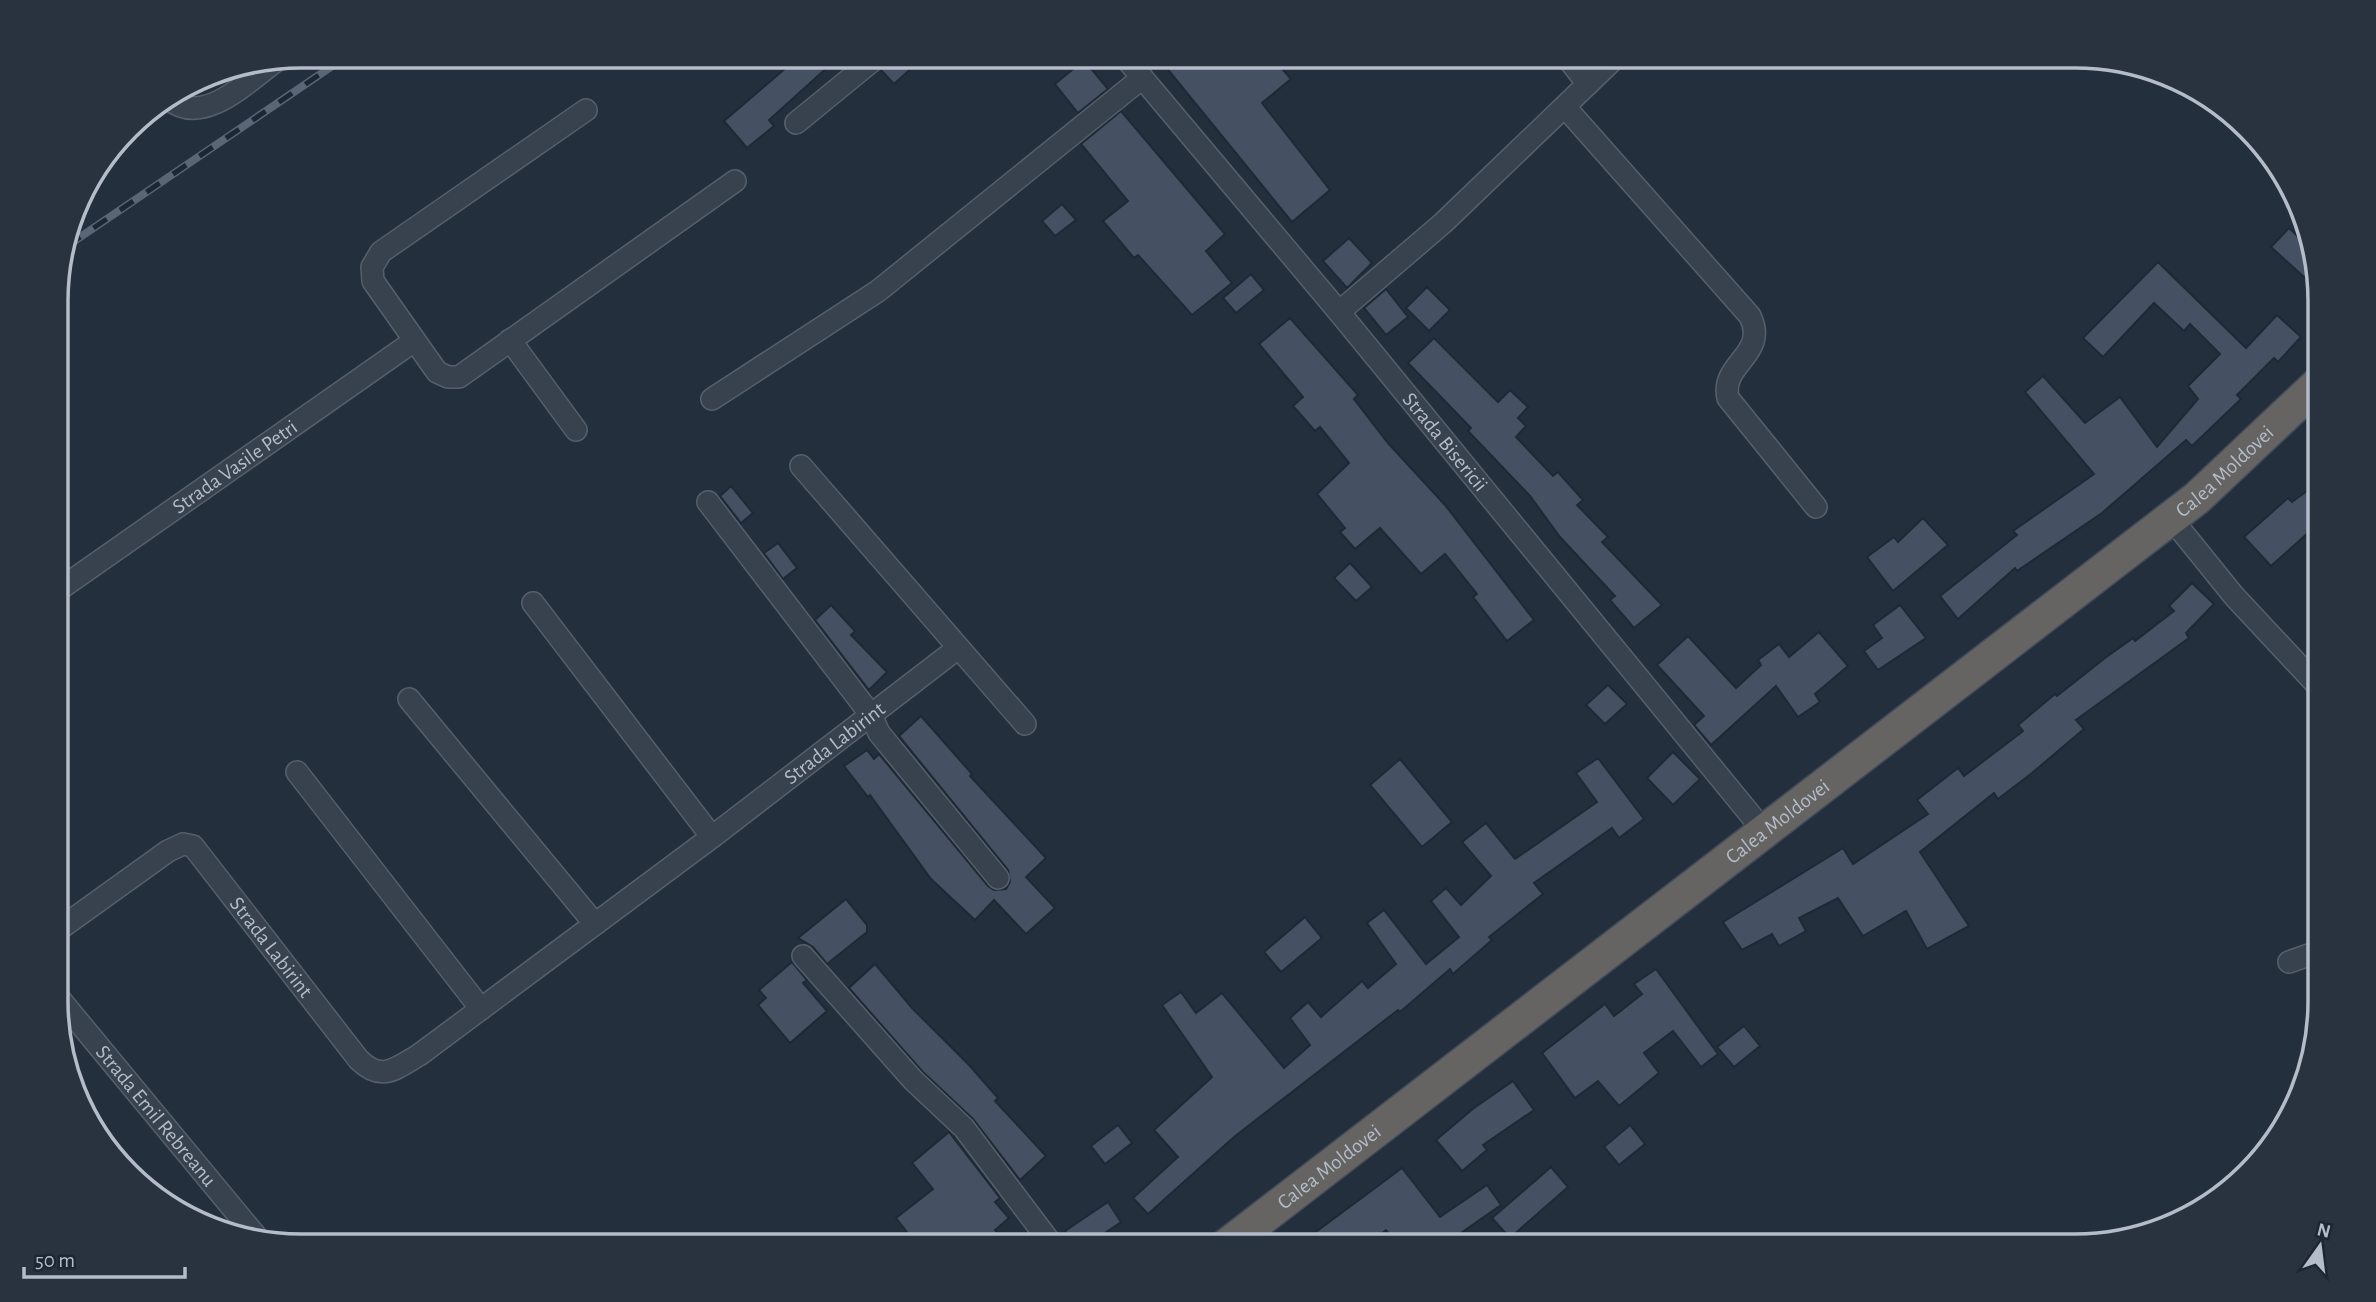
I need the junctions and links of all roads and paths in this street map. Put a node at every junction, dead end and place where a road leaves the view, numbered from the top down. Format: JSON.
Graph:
{"nodes":[{"id":1,"x":1575,"y":68,"type":"edge"},
{"id":2,"x":1605,"y":68,"type":"edge"},
{"id":3,"x":862,"y":69,"type":"edge"},
{"id":4,"x":1134,"y":69,"type":"edge"},
{"id":5,"x":260,"y":73,"type":"edge"},
{"id":6,"x":1142,"y":78,"type":"junction"},
{"id":7,"x":1588,"y":85,"type":"junction"},
{"id":8,"x":176,"y":105,"type":"edge"},
{"id":9,"x":1565,"y":107,"type":"junction"},
{"id":10,"x":586,"y":110,"type":"dead end"},
{"id":11,"x":796,"y":123,"type":"dead end"},
{"id":12,"x":735,"y":181,"type":"dead end"},
{"id":13,"x":1339,"y":312,"type":"junction"},
{"id":14,"x":510,"y":340,"type":"junction"},
{"id":15,"x":414,"y":341,"type":"junction"},
{"id":16,"x":2308,"y":393,"type":"edge"},
{"id":17,"x":712,"y":400,"type":"dead end"},
{"id":18,"x":576,"y":430,"type":"dead end"},
{"id":19,"x":801,"y":466,"type":"dead end"},
{"id":20,"x":708,"y":502,"type":"dead end"},
{"id":21,"x":1816,"y":507,"type":"dead end"},
{"id":22,"x":2171,"y":518,"type":"junction"},
{"id":23,"x":69,"y":584,"type":"edge"},
{"id":24,"x":533,"y":603,"type":"dead end"},
{"id":25,"x":958,"y":648,"type":"junction"},
{"id":26,"x":2308,"y":675,"type":"edge"},
{"id":27,"x":409,"y":699,"type":"dead end"},
{"id":28,"x":871,"y":715,"type":"junction"},
{"id":29,"x":1025,"y":724,"type":"dead end"},
{"id":30,"x":297,"y":772,"type":"dead end"},
{"id":31,"x":1763,"y":830,"type":"junction"},
{"id":32,"x":712,"y":837,"type":"junction"},
{"id":33,"x":998,"y":878,"type":"dead end"},
{"id":34,"x":68,"y":923,"type":"edge"},
{"id":35,"x":595,"y":924,"type":"junction"},
{"id":36,"x":2308,"y":955,"type":"edge"},
{"id":37,"x":803,"y":956,"type":"dead end"},
{"id":38,"x":2289,"y":962,"type":"dead end"},
{"id":39,"x":481,"y":1009,"type":"junction"},
{"id":40,"x":69,"y":1010,"type":"edge"},
{"id":41,"x":248,"y":1227,"type":"edge"},
{"id":42,"x":1242,"y":1233,"type":"edge"},
{"id":43,"x":1044,"y":1234,"type":"edge"}],
"edges":[{"from":1,"to":7,"type":"street"},
{"from":2,"to":7,"type":"street"},
{"from":3,"to":11,"type":"street"},
{"from":4,"to":6,"type":"street","name":"Strada Bisericii"},
{"from":5,"to":8,"type":"street"},
{"from":6,"to":13,"type":"street","name":"Strada Bisericii"},
{"from":6,"to":17,"type":"street"},
{"from":7,"to":9,"type":"street"},
{"from":9,"to":13,"type":"street"},
{"from":9,"to":21,"type":"street"},
{"from":10,"to":15,"type":"street"},
{"from":12,"to":14,"type":"street"},
{"from":13,"to":31,"type":"street","name":"Strada Bisericii"},
{"from":14,"to":15,"type":"street"},
{"from":14,"to":18,"type":"street"},
{"from":15,"to":23,"type":"street","name":"Strada Vasile Petri"},
{"from":16,"to":22,"type":"highway","name":"Calea Moldovei"},
{"from":19,"to":25,"type":"street"},
{"from":20,"to":28,"type":"street"},
{"from":22,"to":26,"type":"street"},
{"from":22,"to":31,"type":"highway","name":"Calea Moldovei"},
{"from":24,"to":32,"type":"street"},
{"from":25,"to":28,"type":"street","name":"Strada Labirint"},
{"from":25,"to":29,"type":"street"},
{"from":27,"to":35,"type":"street"},
{"from":28,"to":32,"type":"street","name":"Strada Labirint"},
{"from":28,"to":33,"type":"street"},
{"from":30,"to":39,"type":"street"},
{"from":31,"to":42,"type":"highway","name":"Calea Moldovei"},
{"from":32,"to":35,"type":"street","name":"Strada Labirint"},
{"from":34,"to":39,"type":"street","name":"Strada Labirint"},
{"from":35,"to":39,"type":"street","name":"Strada Labirint"},
{"from":36,"to":38,"type":"street"},
{"from":37,"to":43,"type":"street"},
{"from":40,"to":41,"type":"street","name":"Strada Emil Rebreanu"}]}
